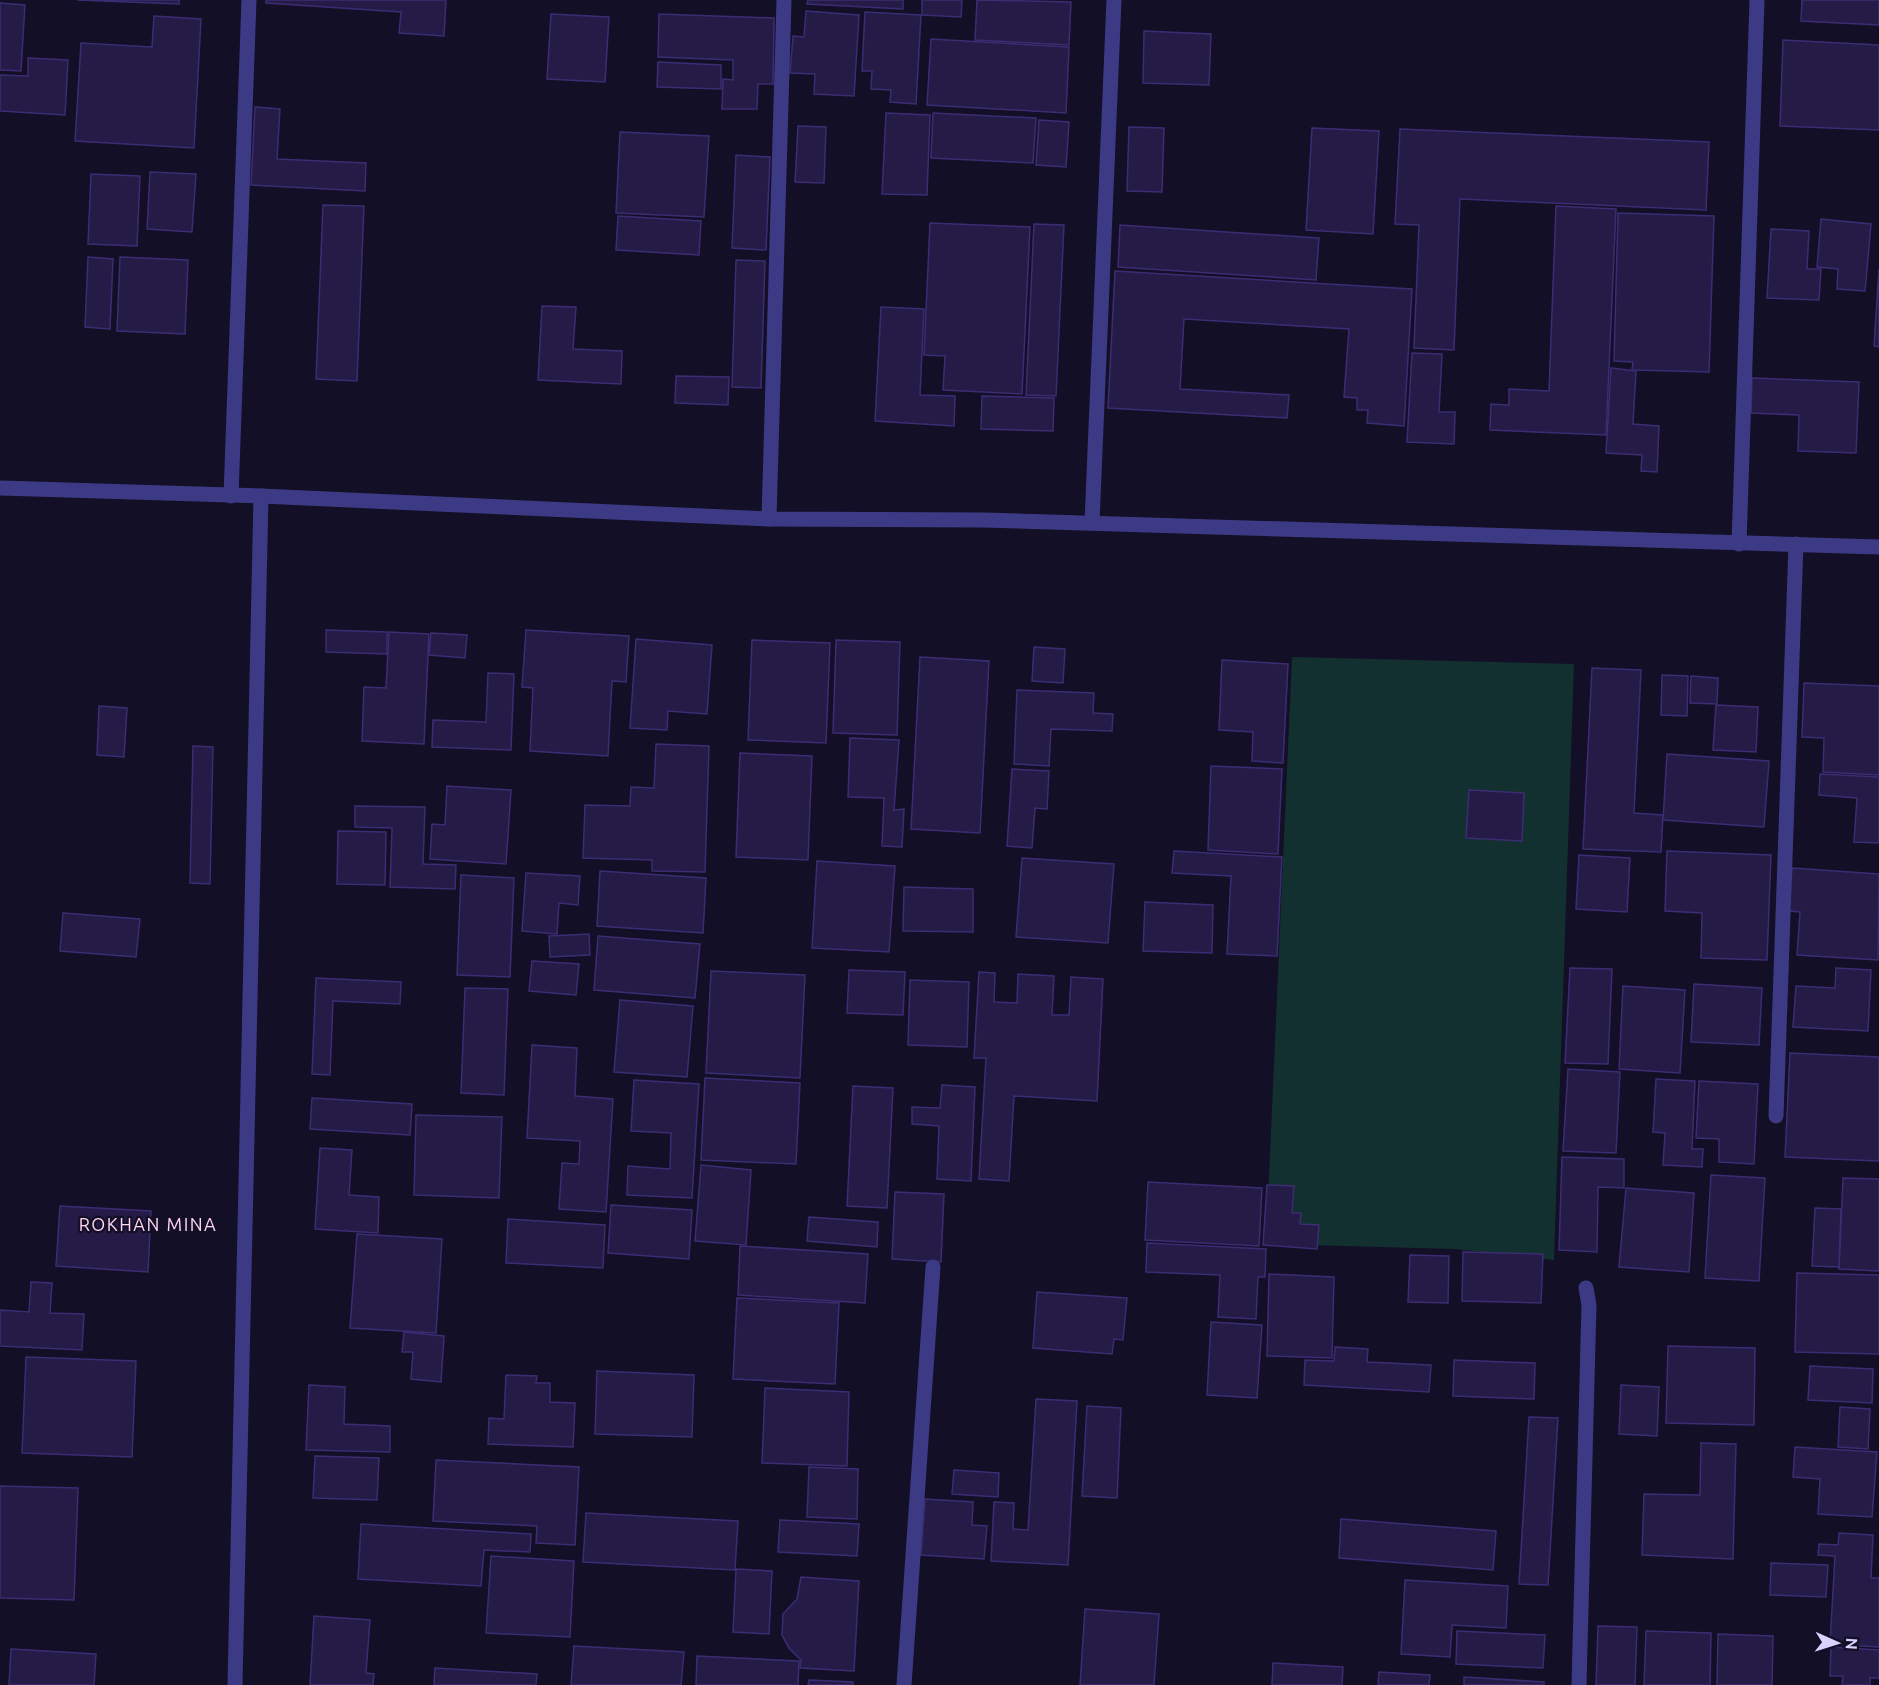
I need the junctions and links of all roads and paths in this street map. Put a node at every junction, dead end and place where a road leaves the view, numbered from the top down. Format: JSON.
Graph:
{"nodes":[{"id":1,"x":249,"y":0,"type":"edge"},
{"id":2,"x":784,"y":0,"type":"edge"},
{"id":3,"x":1114,"y":0,"type":"edge"},
{"id":4,"x":1757,"y":0,"type":"edge"},
{"id":5,"x":0,"y":489,"type":"edge"},
{"id":6,"x":231,"y":496,"type":"junction"},
{"id":7,"x":261,"y":496,"type":"junction"},
{"id":8,"x":769,"y":519,"type":"junction"},
{"id":9,"x":1092,"y":523,"type":"junction"},
{"id":10,"x":1739,"y":544,"type":"junction"},
{"id":11,"x":1796,"y":544,"type":"junction"},
{"id":12,"x":1879,"y":547,"type":"edge"},
{"id":13,"x":1776,"y":1116,"type":"dead end"},
{"id":14,"x":933,"y":1267,"type":"dead end"},
{"id":15,"x":1586,"y":1288,"type":"dead end"},
{"id":16,"x":235,"y":1685,"type":"edge"},
{"id":17,"x":904,"y":1685,"type":"edge"},
{"id":18,"x":1579,"y":1685,"type":"edge"}],
"edges":[{"from":1,"to":6,"type":"street"},
{"from":2,"to":8,"type":"street"},
{"from":3,"to":9,"type":"street"},
{"from":4,"to":10,"type":"street"},
{"from":5,"to":6,"type":"street"},
{"from":6,"to":7,"type":"street"},
{"from":7,"to":8,"type":"street"},
{"from":7,"to":16,"type":"street"},
{"from":8,"to":9,"type":"street"},
{"from":9,"to":10,"type":"street"},
{"from":10,"to":11,"type":"street"},
{"from":11,"to":12,"type":"street"},
{"from":11,"to":13,"type":"street"},
{"from":14,"to":17,"type":"street"},
{"from":15,"to":18,"type":"street"}]}
